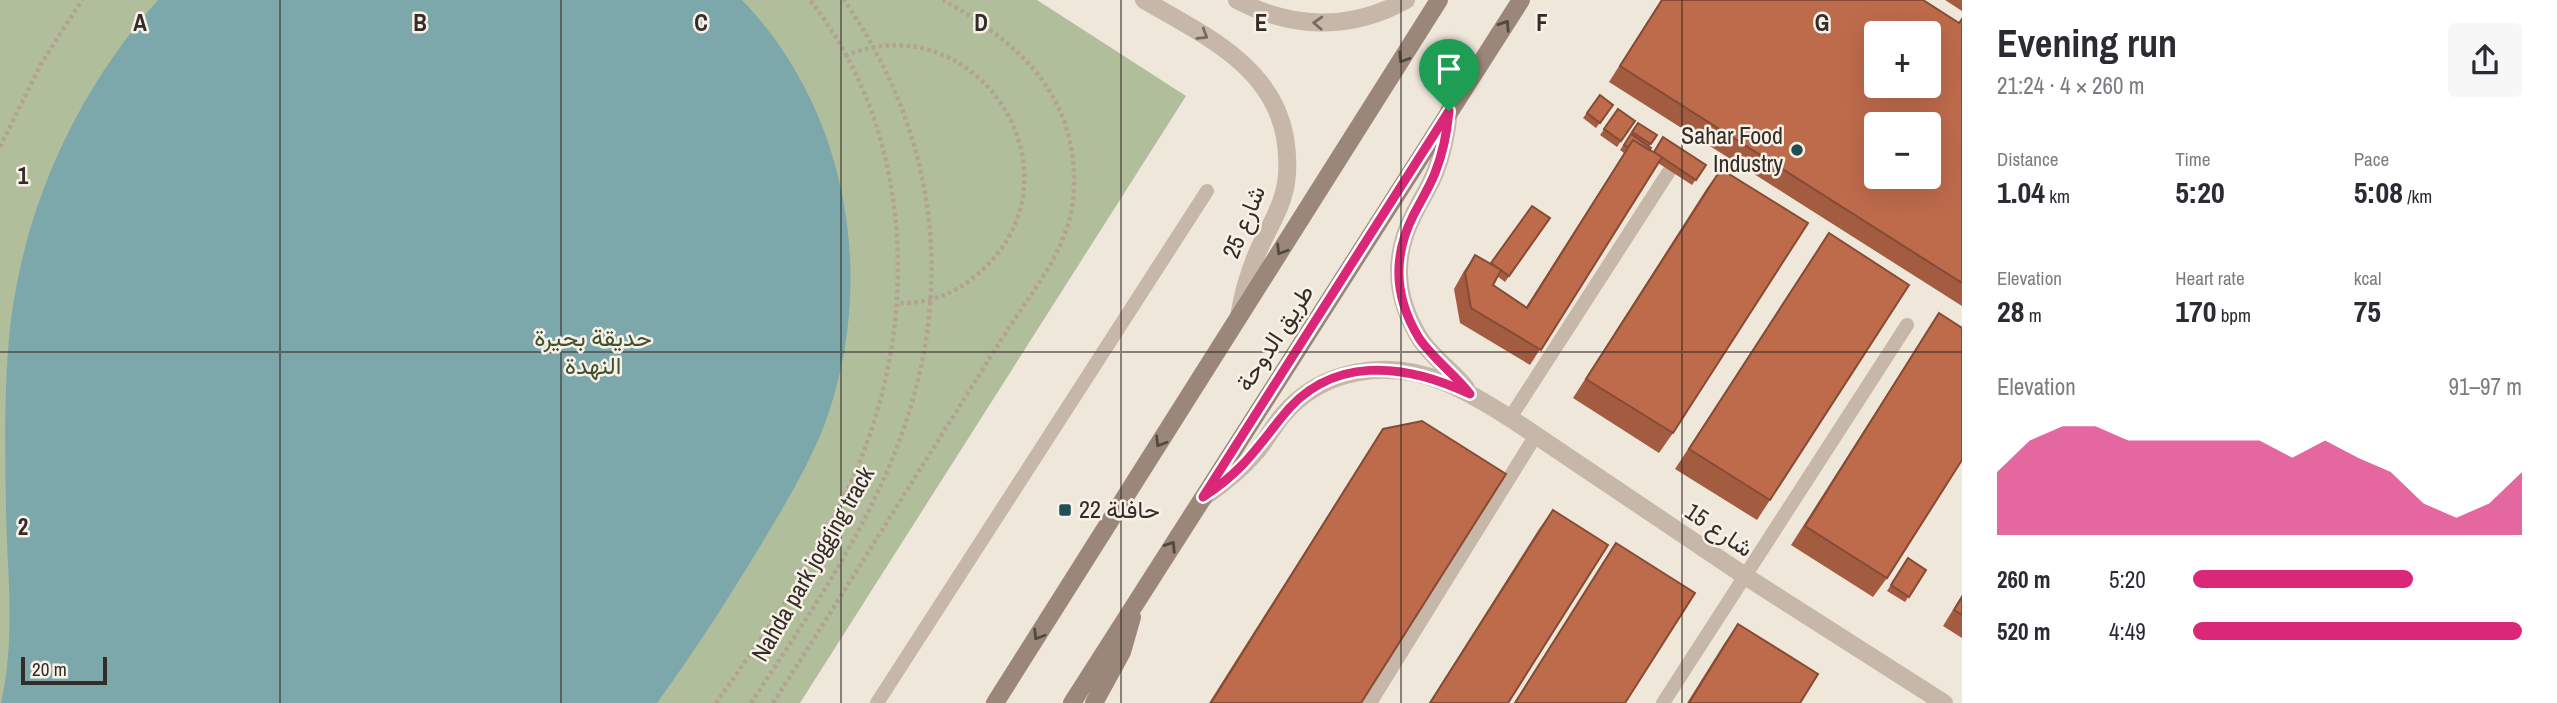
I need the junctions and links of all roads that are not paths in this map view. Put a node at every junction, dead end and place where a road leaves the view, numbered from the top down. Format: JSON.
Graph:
{"nodes":[{"id":1,"x":1144,"y":0,"type":"edge"},
{"id":2,"x":1237,"y":0,"type":"edge"},
{"id":3,"x":1406,"y":0,"type":"edge"},
{"id":4,"x":1439,"y":0,"type":"edge"},
{"id":5,"x":1521,"y":0,"type":"edge"},
{"id":6,"x":1449,"y":111,"type":"junction"},
{"id":7,"x":1668,"y":173,"type":"dead end"},
{"id":8,"x":1207,"y":191,"type":"dead end"},
{"id":9,"x":1238,"y":318,"type":"junction"},
{"id":10,"x":1907,"y":325,"type":"dead end"},
{"id":11,"x":1470,"y":394,"type":"junction"},
{"id":12,"x":1510,"y":418,"type":"junction"},
{"id":13,"x":1536,"y":435,"type":"junction"},
{"id":14,"x":1203,"y":497,"type":"junction"},
{"id":15,"x":1745,"y":576,"type":"junction"},
{"id":16,"x":1134,"y":604,"type":"junction"},
{"id":17,"x":877,"y":703,"type":"edge"},
{"id":18,"x":995,"y":703,"type":"edge"},
{"id":19,"x":1072,"y":703,"type":"edge"},
{"id":20,"x":1094,"y":703,"type":"edge"},
{"id":21,"x":1370,"y":703,"type":"edge"},
{"id":22,"x":1663,"y":703,"type":"edge"},
{"id":23,"x":1944,"y":703,"type":"edge"}],
"edges":[{"from":1,"to":9,"type":"street","name":"شارع 25","one_way":true},
{"from":3,"to":2,"type":"street","one_way":true},
{"from":4,"to":9,"type":"main road","name":"طريق الدوحة","one_way":true},
{"from":6,"to":5,"type":"main road","name":"طريق الدوحة","one_way":true},
{"from":6,"to":11,"type":"street","name":"شارع 15"},
{"from":6,"to":14,"type":"main road","name":"طريق الدوحة"},
{"from":7,"to":12,"type":"lane"},
{"from":8,"to":17,"type":"lane"},
{"from":9,"to":18,"type":"main road","name":"طريق الدوحة","one_way":true},
{"from":10,"to":15,"type":"lane"},
{"from":11,"to":12,"type":"street","name":"شارع 15"},
{"from":11,"to":14,"type":"street","name":"شارع 15"},
{"from":12,"to":13,"type":"street","name":"شارع 15"},
{"from":13,"to":15,"type":"street","name":"شارع 15"},
{"from":13,"to":21,"type":"lane"},
{"from":16,"to":14,"type":"main road","name":"طريق الدوحة","one_way":true},
{"from":15,"to":22,"type":"lane"},
{"from":15,"to":23,"type":"street","name":"شارع 15"},
{"from":16,"to":19,"type":"main road","name":"طريق الدوحة"},
{"from":16,"to":20,"type":"main road"}]}
